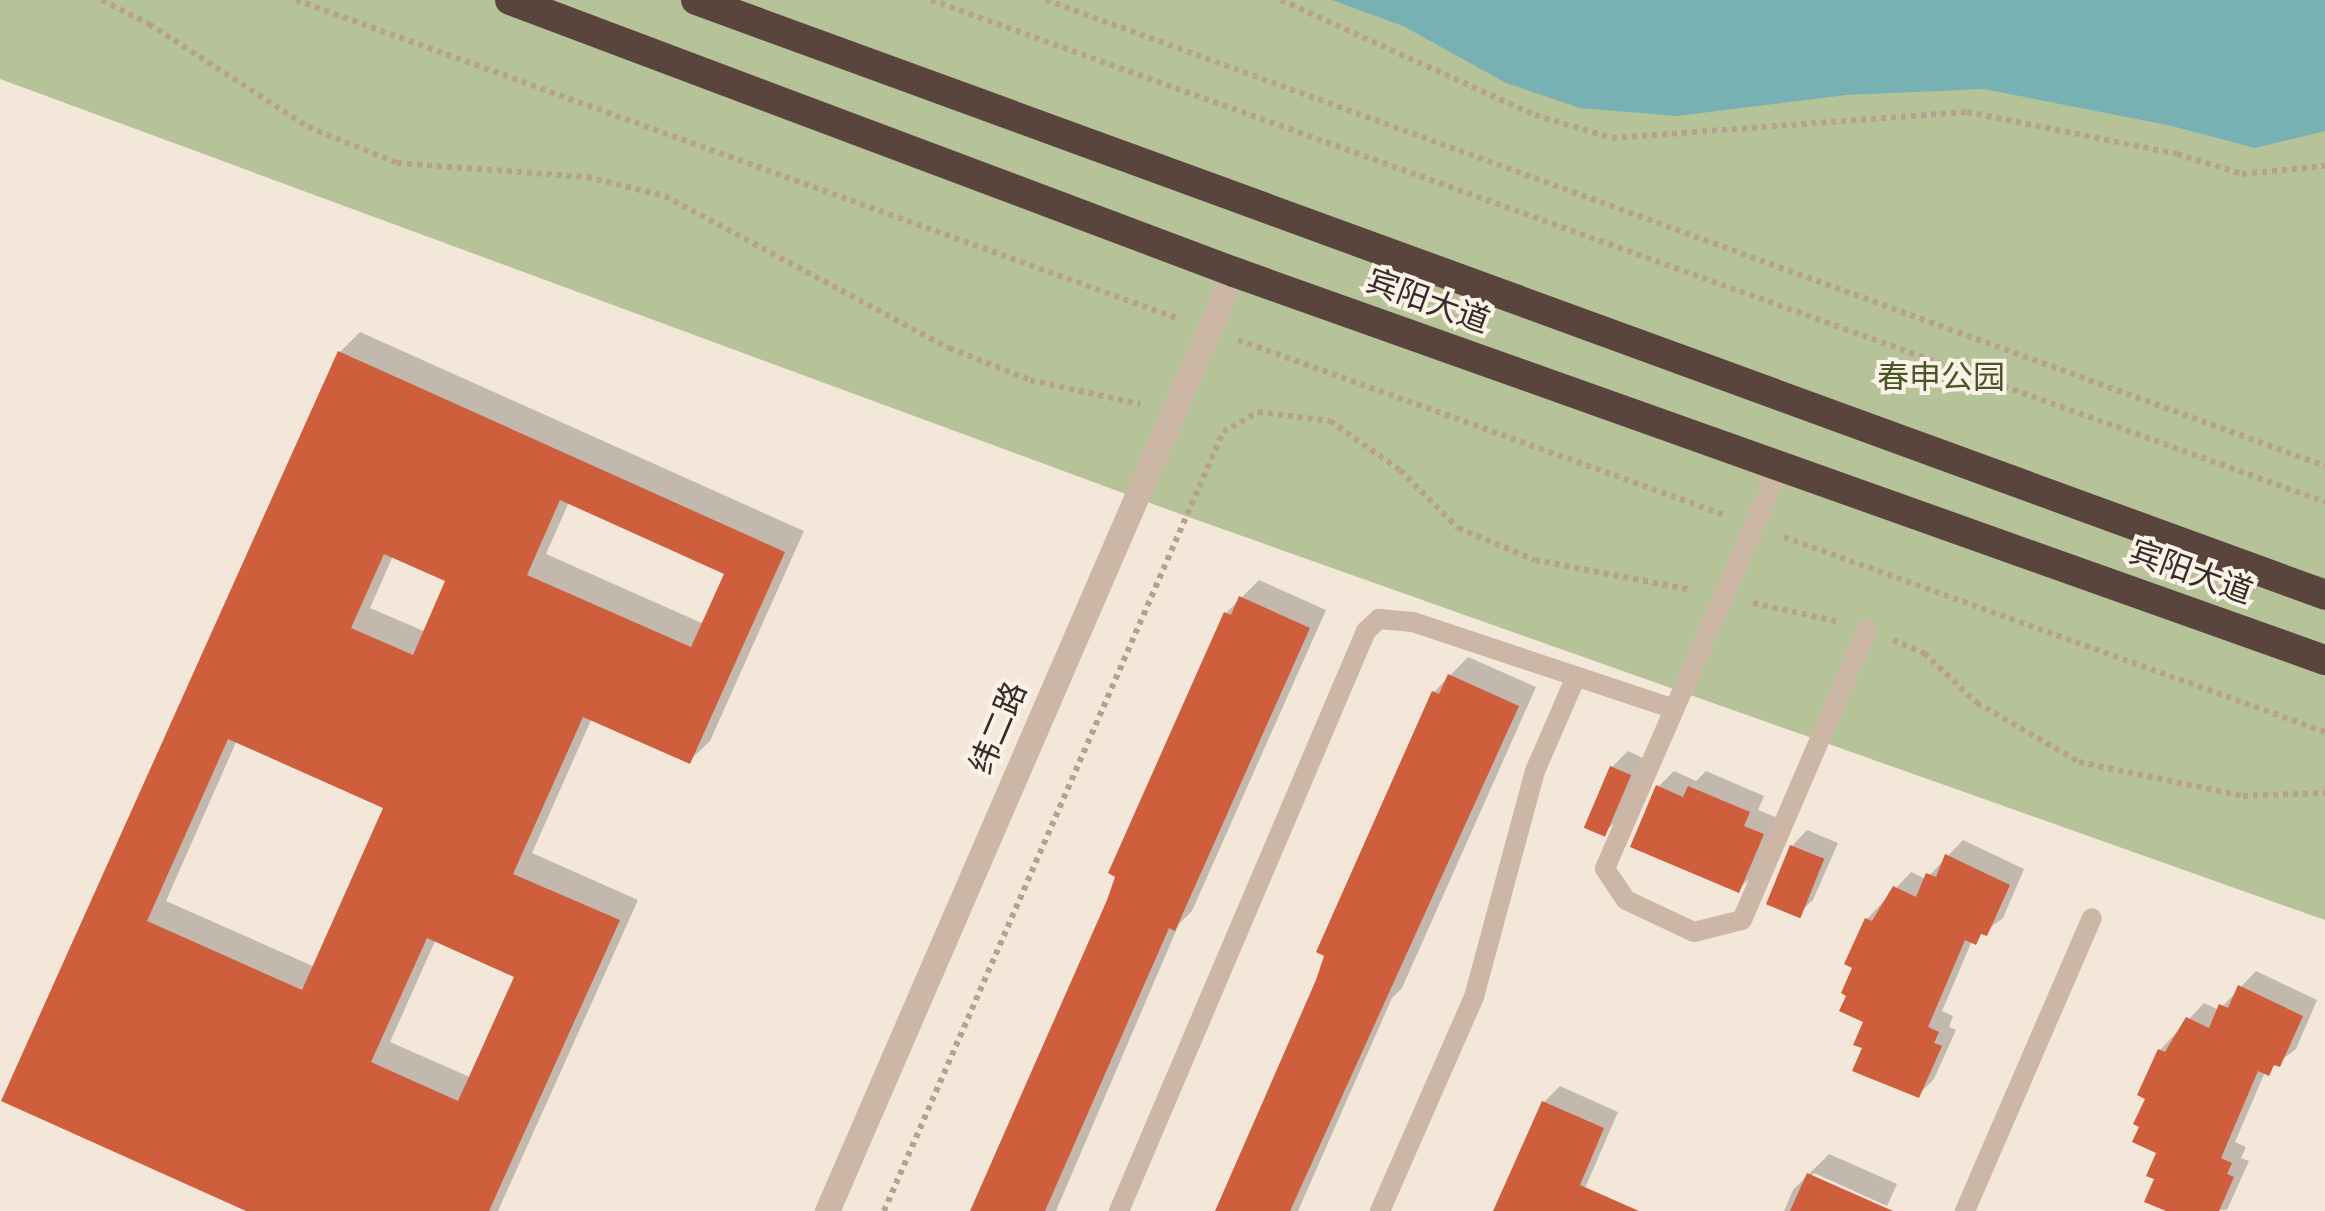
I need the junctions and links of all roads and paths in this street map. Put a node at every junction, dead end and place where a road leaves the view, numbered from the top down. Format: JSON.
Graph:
{"nodes":[{"id":1,"x":102,"y":0,"type":"edge"},
{"id":2,"x":296,"y":0,"type":"edge"},
{"id":3,"x":510,"y":0,"type":"edge"},
{"id":4,"x":696,"y":0,"type":"edge"},
{"id":5,"x":931,"y":0,"type":"edge"},
{"id":6,"x":1046,"y":0,"type":"edge"},
{"id":7,"x":1281,"y":0,"type":"edge"},
{"id":8,"x":2325,"y":166,"type":"edge"},
{"id":9,"x":1234,"y":272,"type":"junction"},
{"id":10,"x":1194,"y":324,"type":"dead end"},
{"id":11,"x":1232,"y":338,"type":"dead end"},
{"id":12,"x":1141,"y":405,"type":"dead end"},
{"id":13,"x":1780,"y":466,"type":"junction"},
{"id":14,"x":2325,"y":466,"type":"edge"},
{"id":15,"x":2325,"y":502,"type":"edge"},
{"id":16,"x":1755,"y":526,"type":"junction"},
{"id":17,"x":1697,"y":591,"type":"dead end"},
{"id":18,"x":2325,"y":595,"type":"edge"},
{"id":19,"x":1749,"y":602,"type":"dead end"},
{"id":20,"x":1868,"y":630,"type":"junction"},
{"id":21,"x":2325,"y":660,"type":"edge"},
{"id":22,"x":1574,"y":679,"type":"junction"},
{"id":23,"x":1672,"y":708,"type":"junction"},
{"id":24,"x":2325,"y":732,"type":"edge"},
{"id":25,"x":2325,"y":793,"type":"edge"},
{"id":26,"x":2092,"y":918,"type":"dead end"},
{"id":27,"x":827,"y":1211,"type":"edge"},
{"id":28,"x":884,"y":1211,"type":"edge"},
{"id":29,"x":1119,"y":1211,"type":"edge"},
{"id":30,"x":1380,"y":1211,"type":"edge"},
{"id":31,"x":1965,"y":1211,"type":"edge"}],
"edges":[{"from":1,"to":12,"type":"path"},
{"from":2,"to":10,"type":"path"},
{"from":3,"to":9,"type":"highway","name":"宾阳大道"},
{"from":4,"to":18,"type":"highway","name":"宾阳大道"},
{"from":5,"to":15,"type":"path"},
{"from":6,"to":14,"type":"path"},
{"from":7,"to":8,"type":"path"},
{"from":9,"to":13,"type":"highway","name":"宾阳大道"},
{"from":9,"to":27,"type":"street","name":"纬二路"},
{"from":11,"to":16,"type":"path"},
{"from":13,"to":16,"type":"lane"},
{"from":13,"to":21,"type":"highway","name":"宾阳大道"},
{"from":16,"to":23,"type":"lane"},
{"from":16,"to":24,"type":"path"},
{"from":17,"to":28,"type":"path"},
{"from":19,"to":20,"type":"path"},
{"from":20,"to":23,"type":"lane"},
{"from":20,"to":25,"type":"path"},
{"from":22,"to":23,"type":"lane"},
{"from":22,"to":29,"type":"lane"},
{"from":22,"to":30,"type":"lane"},
{"from":26,"to":31,"type":"lane"}]}
